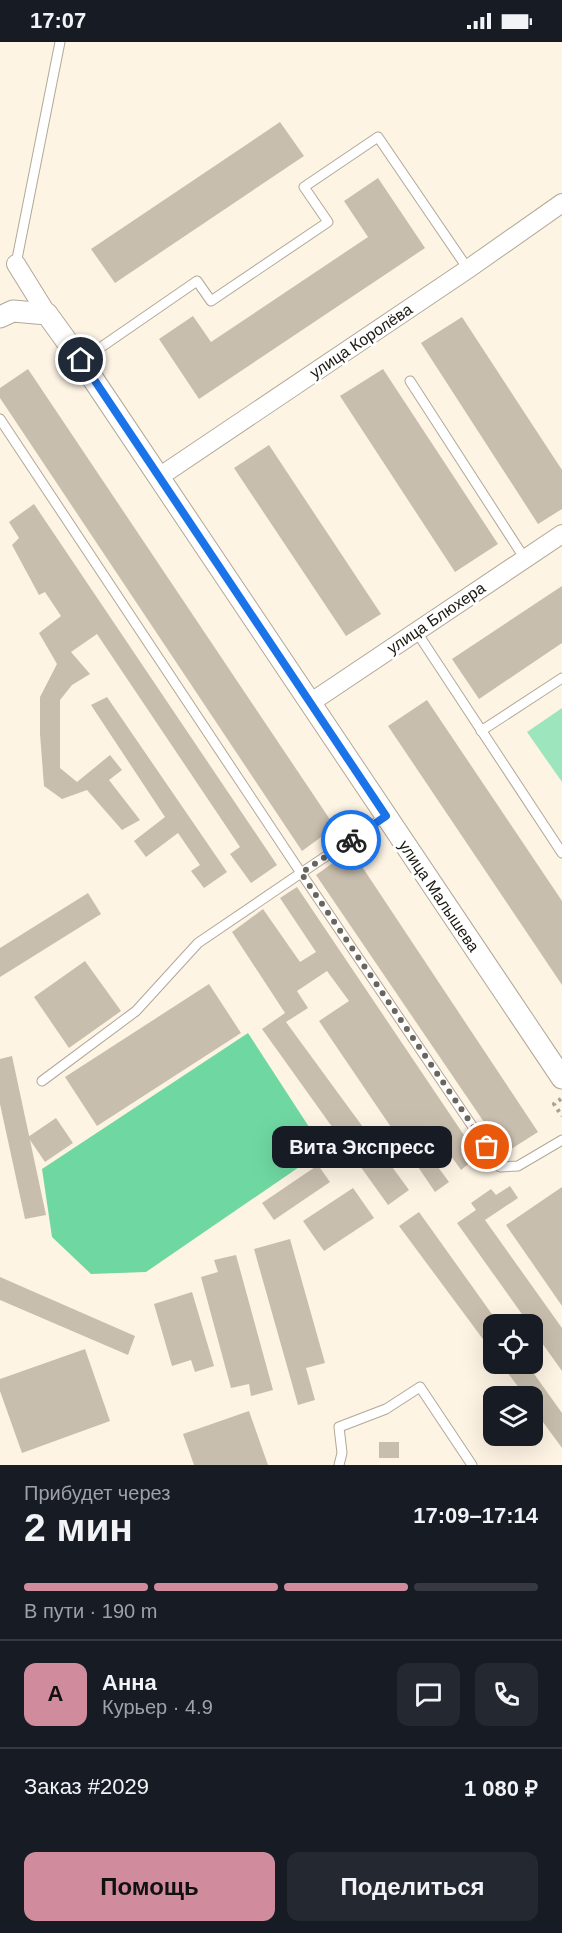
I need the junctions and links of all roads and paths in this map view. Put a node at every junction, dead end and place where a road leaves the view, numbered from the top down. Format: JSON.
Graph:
{"nodes":[{"id":1,"x":60,"y":42,"type":"edge"},
{"id":2,"x":562,"y":203,"type":"edge"},
{"id":3,"x":16,"y":264,"type":"joint"},
{"id":4,"x":468,"y":269,"type":"junction"},
{"id":5,"x":47,"y":314,"type":"junction"},
{"id":6,"x":0,"y":317,"type":"edge"},
{"id":7,"x":81,"y":360,"type":"junction"},
{"id":8,"x":410,"y":381,"type":"dead end"},
{"id":9,"x":0,"y":419,"type":"edge"},
{"id":10,"x":159,"y":477,"type":"junction"},
{"id":11,"x":562,"y":534,"type":"edge"},
{"id":12,"x":525,"y":559,"type":"junction"},
{"id":13,"x":416,"y":631,"type":"junction"},
{"id":14,"x":562,"y":678,"type":"edge"},
{"id":15,"x":310,"y":703,"type":"junction"},
{"id":16,"x":481,"y":731,"type":"junction"},
{"id":17,"x":386,"y":816,"type":"junction"},
{"id":18,"x":561,"y":850,"type":"edge"},
{"id":19,"x":301,"y":873,"type":"junction"},
{"id":20,"x":562,"y":1078,"type":"edge"},
{"id":21,"x":42,"y":1081,"type":"dead end"},
{"id":22,"x":562,"y":1099,"type":"edge"},
{"id":23,"x":562,"y":1116,"type":"edge"},
{"id":24,"x":562,"y":1140,"type":"edge"},
{"id":25,"x":339,"y":1465,"type":"edge"},
{"id":26,"x":472,"y":1465,"type":"edge"}],
"edges":[{"from":1,"to":3,"type":"lane"},
{"from":2,"to":4,"type":"street","name":"улица Королёва"},
{"from":3,"to":5,"type":"street","name":"улица Малышева"},
{"from":4,"to":7,"type":"lane"},
{"from":4,"to":10,"type":"street","name":"улица Королёва"},
{"from":5,"to":6,"type":"street"},
{"from":5,"to":7,"type":"street","name":"улица Малышева"},
{"from":7,"to":10,"type":"street","name":"улица Малышева"},
{"from":8,"to":12,"type":"lane"},
{"from":9,"to":19,"type":"lane"},
{"from":10,"to":15,"type":"street","name":"улица Малышева"},
{"from":11,"to":12,"type":"street","name":"улица Блюхера"},
{"from":12,"to":13,"type":"street","name":"улица Блюхера"},
{"from":13,"to":15,"type":"street","name":"улица Блюхера"},
{"from":13,"to":16,"type":"lane"},
{"from":14,"to":16,"type":"lane"},
{"from":15,"to":17,"type":"street","name":"улица Малышева"},
{"from":16,"to":18,"type":"lane"},
{"from":17,"to":19,"type":"lane"},
{"from":17,"to":20,"type":"street","name":"улица Малышева"},
{"from":19,"to":21,"type":"lane"},
{"from":19,"to":24,"type":"lane"},
{"from":22,"to":23,"type":"path"},
{"from":25,"to":26,"type":"lane"}]}
